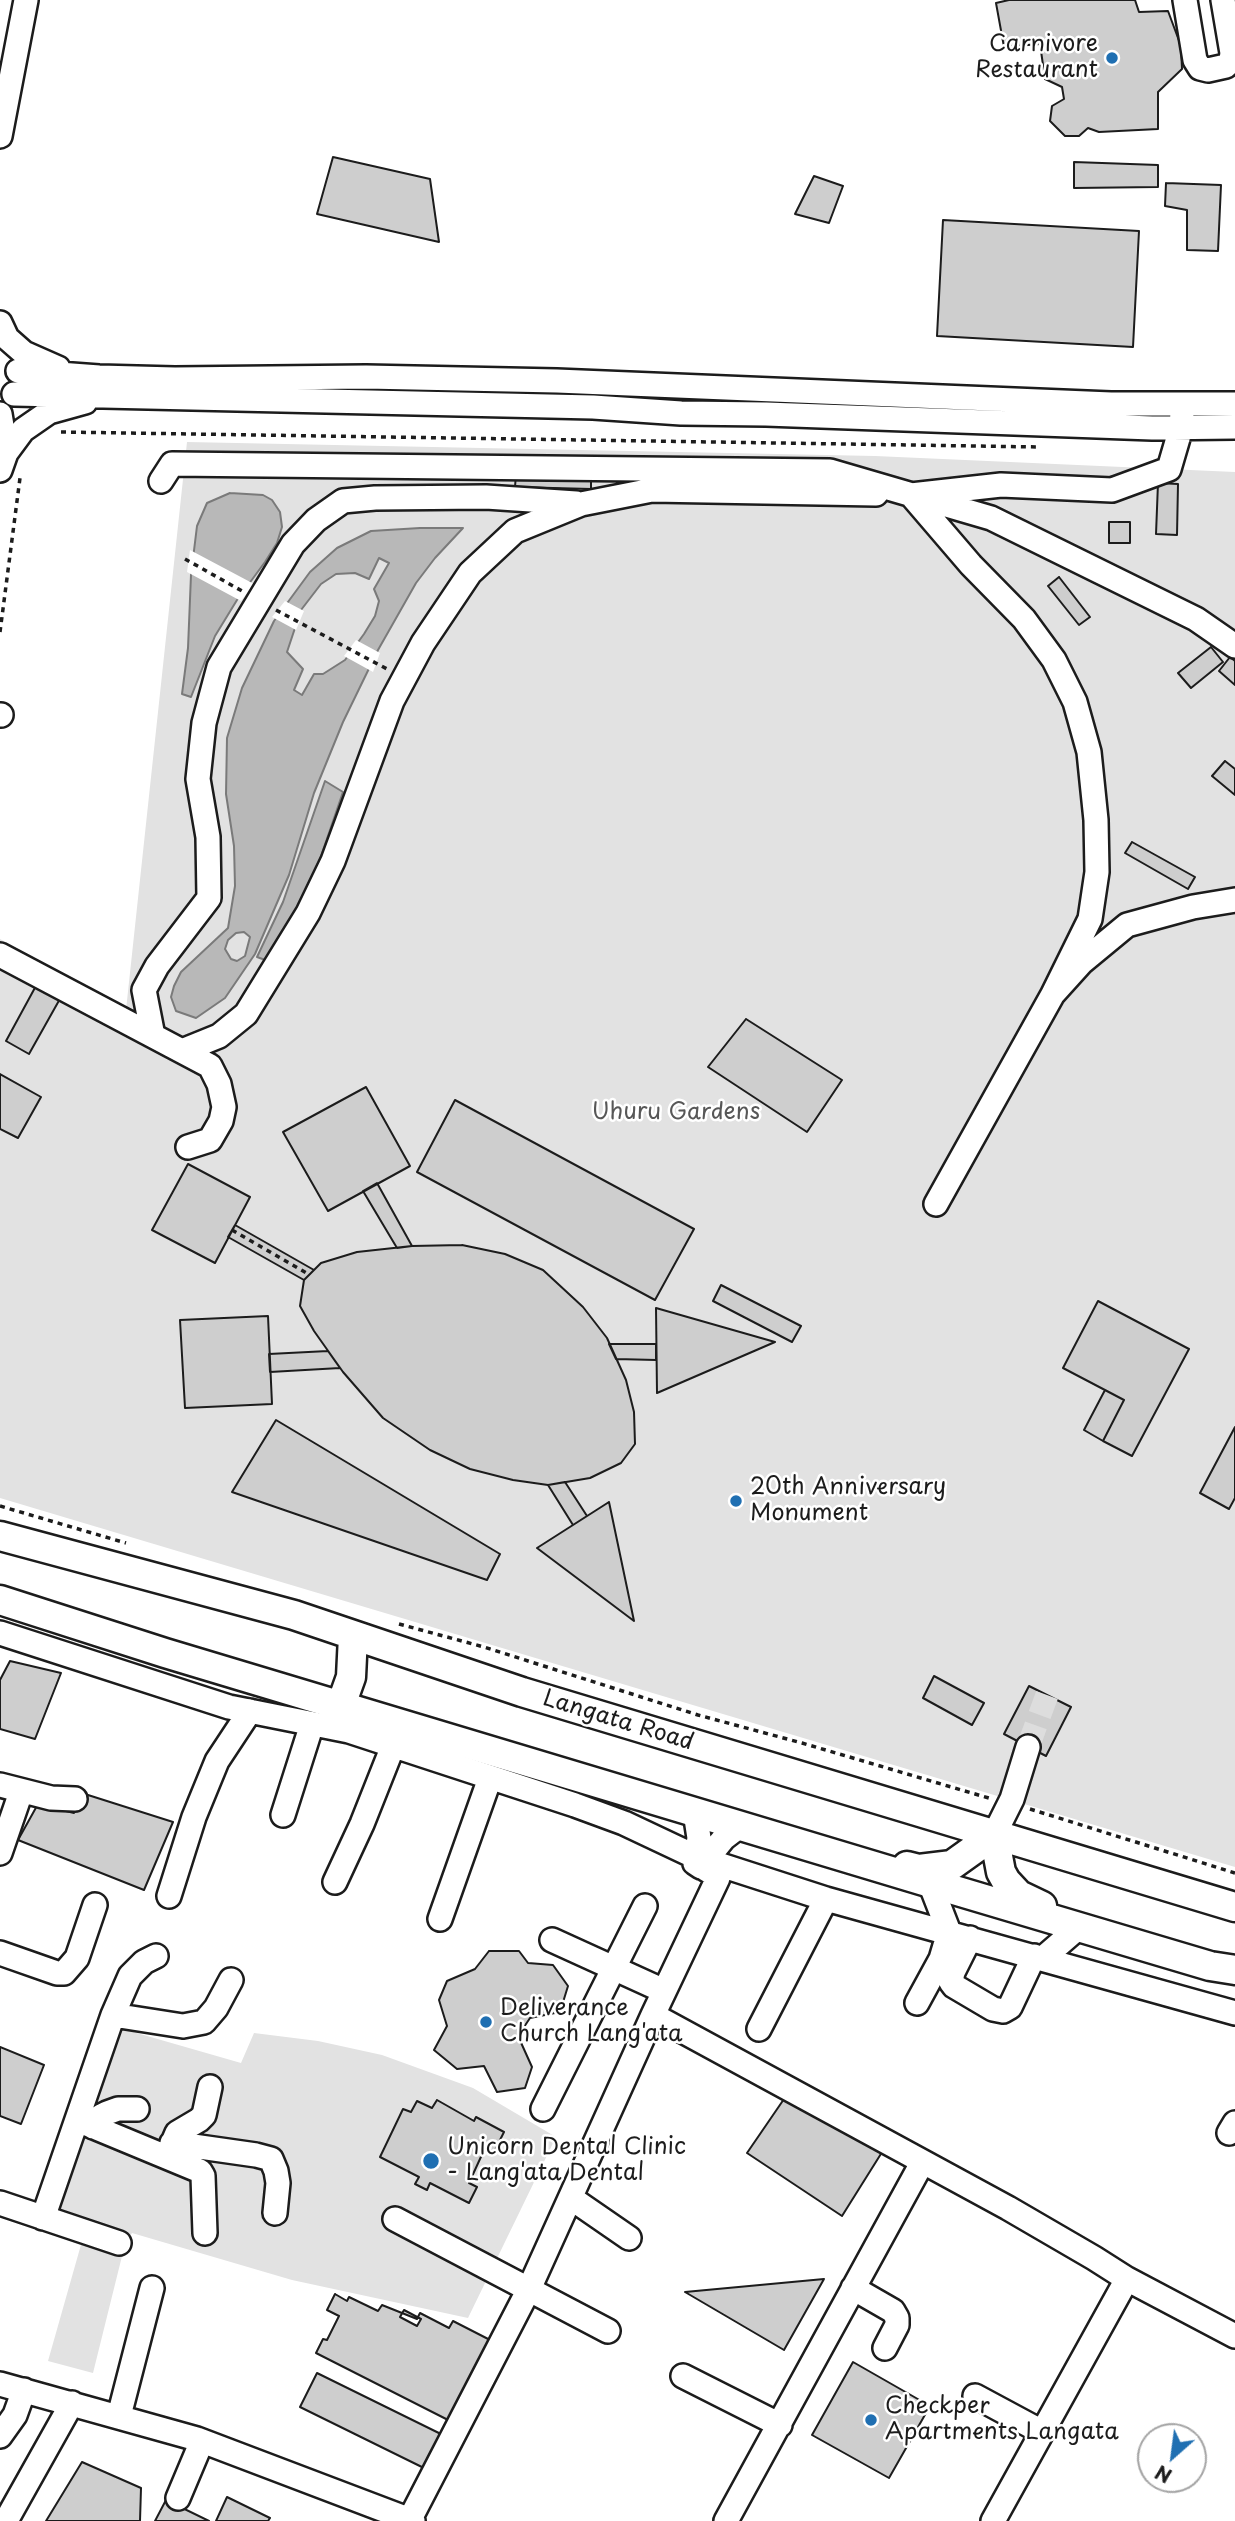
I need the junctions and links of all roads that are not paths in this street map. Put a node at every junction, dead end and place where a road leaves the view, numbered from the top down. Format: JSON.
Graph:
{"nodes":[{"id":1,"x":26,"y":0,"type":"edge"},
{"id":2,"x":1185,"y":0,"type":"edge"},
{"id":3,"x":1223,"y":0,"type":"edge"},
{"id":4,"x":0,"y":136,"type":"edge"},
{"id":5,"x":0,"y":323,"type":"edge"},
{"id":6,"x":0,"y":347,"type":"edge"},
{"id":7,"x":18,"y":371,"type":"junction"},
{"id":8,"x":102,"y":387,"type":"junction"},
{"id":9,"x":928,"y":396,"type":"junction"},
{"id":10,"x":7,"y":400,"type":"edge"},
{"id":11,"x":1183,"y":403,"type":"junction"},
{"id":12,"x":1235,"y":404,"type":"edge"},
{"id":13,"x":0,"y":414,"type":"edge"},
{"id":14,"x":927,"y":420,"type":"junction"},
{"id":15,"x":1235,"y":427,"type":"edge"},
{"id":16,"x":1181,"y":428,"type":"junction"},
{"id":17,"x":0,"y":442,"type":"edge"},
{"id":18,"x":10,"y":472,"type":"edge"},
{"id":19,"x":161,"y":481,"type":"dead end"},
{"id":20,"x":911,"y":495,"type":"junction"},
{"id":21,"x":581,"y":504,"type":"junction"},
{"id":22,"x":1235,"y":646,"type":"edge"},
{"id":23,"x":1235,"y":900,"type":"edge"},
{"id":24,"x":0,"y":955,"type":"edge"},
{"id":25,"x":1053,"y":994,"type":"junction"},
{"id":26,"x":153,"y":1036,"type":"junction"},
{"id":27,"x":182,"y":1051,"type":"junction"},
{"id":28,"x":188,"y":1147,"type":"dead end"},
{"id":29,"x":936,"y":1203,"type":"dead end"},
{"id":30,"x":0,"y":1536,"type":"edge"},
{"id":31,"x":0,"y":1600,"type":"edge"},
{"id":32,"x":0,"y":1633,"type":"edge"},
{"id":33,"x":353,"y":1636,"type":"junction"},
{"id":34,"x":165,"y":1653,"type":"junction"},
{"id":35,"x":153,"y":1682,"type":"junction"},
{"id":36,"x":341,"y":1705,"type":"junction"},
{"id":37,"x":250,"y":1711,"type":"junction"},
{"id":38,"x":312,"y":1724,"type":"junction"},
{"id":39,"x":393,"y":1746,"type":"junction"},
{"id":40,"x":1028,"y":1747,"type":"tunnel mouth"},
{"id":41,"x":490,"y":1778,"type":"junction"},
{"id":42,"x":10,"y":1788,"type":"edge"},
{"id":43,"x":75,"y":1799,"type":"dead end"},
{"id":44,"x":695,"y":1812,"type":"junction"},
{"id":45,"x":283,"y":1815,"type":"dead end"},
{"id":46,"x":741,"y":1825,"type":"junction"},
{"id":47,"x":994,"y":1835,"type":"junction"},
{"id":48,"x":811,"y":1846,"type":"junction"},
{"id":49,"x":0,"y":1853,"type":"edge"},
{"id":50,"x":707,"y":1865,"type":"junction"},
{"id":51,"x":335,"y":1882,"type":"dead end"},
{"id":52,"x":930,"y":1883,"type":"junction"},
{"id":53,"x":169,"y":1896,"type":"dead end"},
{"id":54,"x":826,"y":1899,"type":"junction"},
{"id":55,"x":95,"y":1905,"type":"dead end"},
{"id":56,"x":645,"y":1906,"type":"dead end"},
{"id":57,"x":1235,"y":1908,"type":"edge"},
{"id":58,"x":440,"y":1919,"type":"dead end"},
{"id":59,"x":1079,"y":1927,"type":"junction"},
{"id":60,"x":960,"y":1936,"type":"junction"},
{"id":61,"x":552,"y":1940,"type":"dead end"},
{"id":62,"x":0,"y":1953,"type":"edge"},
{"id":63,"x":156,"y":1956,"type":"dead end"},
{"id":64,"x":1038,"y":1958,"type":"junction"},
{"id":65,"x":614,"y":1968,"type":"junction"},
{"id":66,"x":1222,"y":1968,"type":"edge"},
{"id":67,"x":231,"y":1980,"type":"dead end"},
{"id":68,"x":664,"y":1991,"type":"junction"},
{"id":69,"x":916,"y":2003,"type":"dead end"},
{"id":70,"x":1235,"y":2013,"type":"edge"},
{"id":71,"x":113,"y":2015,"type":"junction"},
{"id":72,"x":653,"y":2015,"type":"junction"},
{"id":73,"x":759,"y":2029,"type":"dead end"},
{"id":74,"x":210,"y":2087,"type":"dead end"},
{"id":75,"x":136,"y":2109,"type":"dead end"},
{"id":76,"x":543,"y":2109,"type":"dead end"},
{"id":77,"x":85,"y":2124,"type":"junction"},
{"id":78,"x":170,"y":2150,"type":"junction"},
{"id":79,"x":922,"y":2163,"type":"junction"},
{"id":80,"x":570,"y":2198,"type":"junction"},
{"id":81,"x":1,"y":2208,"type":"edge"},
{"id":82,"x":275,"y":2213,"type":"dead end"},
{"id":83,"x":43,"y":2218,"type":"junction"},
{"id":84,"x":395,"y":2219,"type":"dead end"},
{"id":85,"x":205,"y":2233,"type":"dead end"},
{"id":86,"x":629,"y":2238,"type":"dead end"},
{"id":87,"x":119,"y":2243,"type":"dead end"},
{"id":88,"x":1127,"y":2279,"type":"junction"},
{"id":89,"x":152,"y":2288,"type":"dead end"},
{"id":90,"x":853,"y":2288,"type":"junction"},
{"id":91,"x":529,"y":2289,"type":"junction"},
{"id":92,"x":608,"y":2331,"type":"dead end"},
{"id":93,"x":1235,"y":2336,"type":"edge"},
{"id":94,"x":885,"y":2348,"type":"dead end"},
{"id":95,"x":683,"y":2376,"type":"dead end"},
{"id":96,"x":0,"y":2384,"type":"edge"},
{"id":97,"x":24,"y":2390,"type":"junction"},
{"id":98,"x":975,"y":2396,"type":"dead end"},
{"id":99,"x":72,"y":2403,"type":"junction"},
{"id":100,"x":119,"y":2416,"type":"junction"},
{"id":101,"x":780,"y":2425,"type":"junction"},
{"id":102,"x":1042,"y":2432,"type":"junction"},
{"id":103,"x":0,"y":2436,"type":"edge"},
{"id":104,"x":202,"y":2441,"type":"junction"},
{"id":105,"x":178,"y":2498,"type":"dead end"},
{"id":106,"x":7,"y":2519,"type":"dead end"},
{"id":107,"x":411,"y":2521,"type":"edge"},
{"id":108,"x":726,"y":2521,"type":"edge"},
{"id":109,"x":993,"y":2521,"type":"edge"}],
"edges":[{"from":1,"to":4,"type":"street"},
{"from":2,"to":3,"type":"street"},
{"from":5,"to":8,"type":"street"},
{"from":6,"to":7,"type":"street"},
{"from":7,"to":8,"type":"street"},
{"from":7,"to":10,"type":"street"},
{"from":8,"to":9,"type":"street"},
{"from":8,"to":10,"type":"street"},
{"from":8,"to":14,"type":"street"},
{"from":8,"to":18,"type":"street"},
{"from":9,"to":11,"type":"street"},
{"from":9,"to":14,"type":"street"},
{"from":11,"to":12,"type":"street"},
{"from":11,"to":16,"type":"street"},
{"from":13,"to":17,"type":"street"},
{"from":14,"to":16,"type":"street"},
{"from":15,"to":16,"type":"street"},
{"from":16,"to":20,"type":"street"},
{"from":19,"to":20,"type":"street"},
{"from":20,"to":21,"type":"street"},
{"from":20,"to":22,"type":"street"},
{"from":20,"to":25,"type":"street"},
{"from":21,"to":26,"type":"street"},
{"from":21,"to":27,"type":"street"},
{"from":23,"to":25,"type":"street"},
{"from":24,"to":26,"type":"street"},
{"from":25,"to":29,"type":"street"},
{"from":26,"to":27,"type":"street"},
{"from":27,"to":28,"type":"street"},
{"from":30,"to":33,"type":"main road","name":"Langata Road"},
{"from":31,"to":34,"type":"main road"},
{"from":32,"to":35,"type":"street"},
{"from":33,"to":36,"type":"main road"},
{"from":33,"to":47,"type":"main road","name":"Langata Road"},
{"from":34,"to":35,"type":"street"},
{"from":34,"to":36,"type":"main road"},
{"from":35,"to":37,"type":"street"},
{"from":36,"to":44,"type":"main road"},
{"from":37,"to":38,"type":"street"},
{"from":37,"to":53,"type":"street"},
{"from":38,"to":39,"type":"street"},
{"from":38,"to":45,"type":"street"},
{"from":39,"to":41,"type":"street"},
{"from":39,"to":51,"type":"street"},
{"from":40,"to":47,"type":"street"},
{"from":41,"to":50,"type":"street"},
{"from":41,"to":58,"type":"street"},
{"from":42,"to":43,"type":"street"},
{"from":42,"to":49,"type":"street"},
{"from":44,"to":46,"type":"main road"},
{"from":44,"to":50,"type":"street"},
{"from":46,"to":48,"type":"main road"},
{"from":46,"to":50,"type":"street"},
{"from":47,"to":48,"type":"main road"},
{"from":47,"to":57,"type":"main road","name":"Langata Road"},
{"from":47,"to":66,"type":"main road"},
{"from":48,"to":52,"type":"main road"},
{"from":50,"to":54,"type":"street"},
{"from":50,"to":68,"type":"street"},
{"from":52,"to":59,"type":"main road"},
{"from":52,"to":60,"type":"street"},
{"from":54,"to":60,"type":"street"},
{"from":54,"to":73,"type":"street"},
{"from":55,"to":62,"type":"street"},
{"from":56,"to":65,"type":"street"},
{"from":59,"to":64,"type":"street"},
{"from":59,"to":66,"type":"main road"},
{"from":60,"to":64,"type":"street"},
{"from":60,"to":64,"type":"street"},
{"from":60,"to":69,"type":"street"},
{"from":61,"to":65,"type":"street"},
{"from":63,"to":71,"type":"street"},
{"from":64,"to":70,"type":"street"},
{"from":65,"to":68,"type":"street"},
{"from":65,"to":76,"type":"street"},
{"from":67,"to":71,"type":"street"},
{"from":68,"to":72,"type":"street"},
{"from":71,"to":77,"type":"street"},
{"from":72,"to":79,"type":"street"},
{"from":72,"to":80,"type":"street"},
{"from":74,"to":78,"type":"street"},
{"from":75,"to":77,"type":"street"},
{"from":77,"to":78,"type":"street"},
{"from":77,"to":83,"type":"street"},
{"from":78,"to":82,"type":"street"},
{"from":78,"to":85,"type":"street"},
{"from":79,"to":88,"type":"street"},
{"from":79,"to":90,"type":"street"},
{"from":80,"to":86,"type":"street"},
{"from":80,"to":91,"type":"street"},
{"from":81,"to":83,"type":"street"},
{"from":83,"to":87,"type":"street"},
{"from":84,"to":91,"type":"street"},
{"from":88,"to":93,"type":"street"},
{"from":88,"to":102,"type":"street"},
{"from":89,"to":100,"type":"street"},
{"from":90,"to":94,"type":"street"},
{"from":90,"to":101,"type":"street"},
{"from":91,"to":92,"type":"street"},
{"from":91,"to":107,"type":"street"},
{"from":95,"to":101,"type":"street"},
{"from":96,"to":97,"type":"street"},
{"from":97,"to":99,"type":"street"},
{"from":97,"to":103,"type":"street"},
{"from":98,"to":102,"type":"street"},
{"from":99,"to":100,"type":"street"},
{"from":99,"to":106,"type":"street"},
{"from":100,"to":104,"type":"street"},
{"from":101,"to":108,"type":"street"},
{"from":102,"to":109,"type":"street"},
{"from":104,"to":105,"type":"street"},
{"from":104,"to":107,"type":"street"}]}
